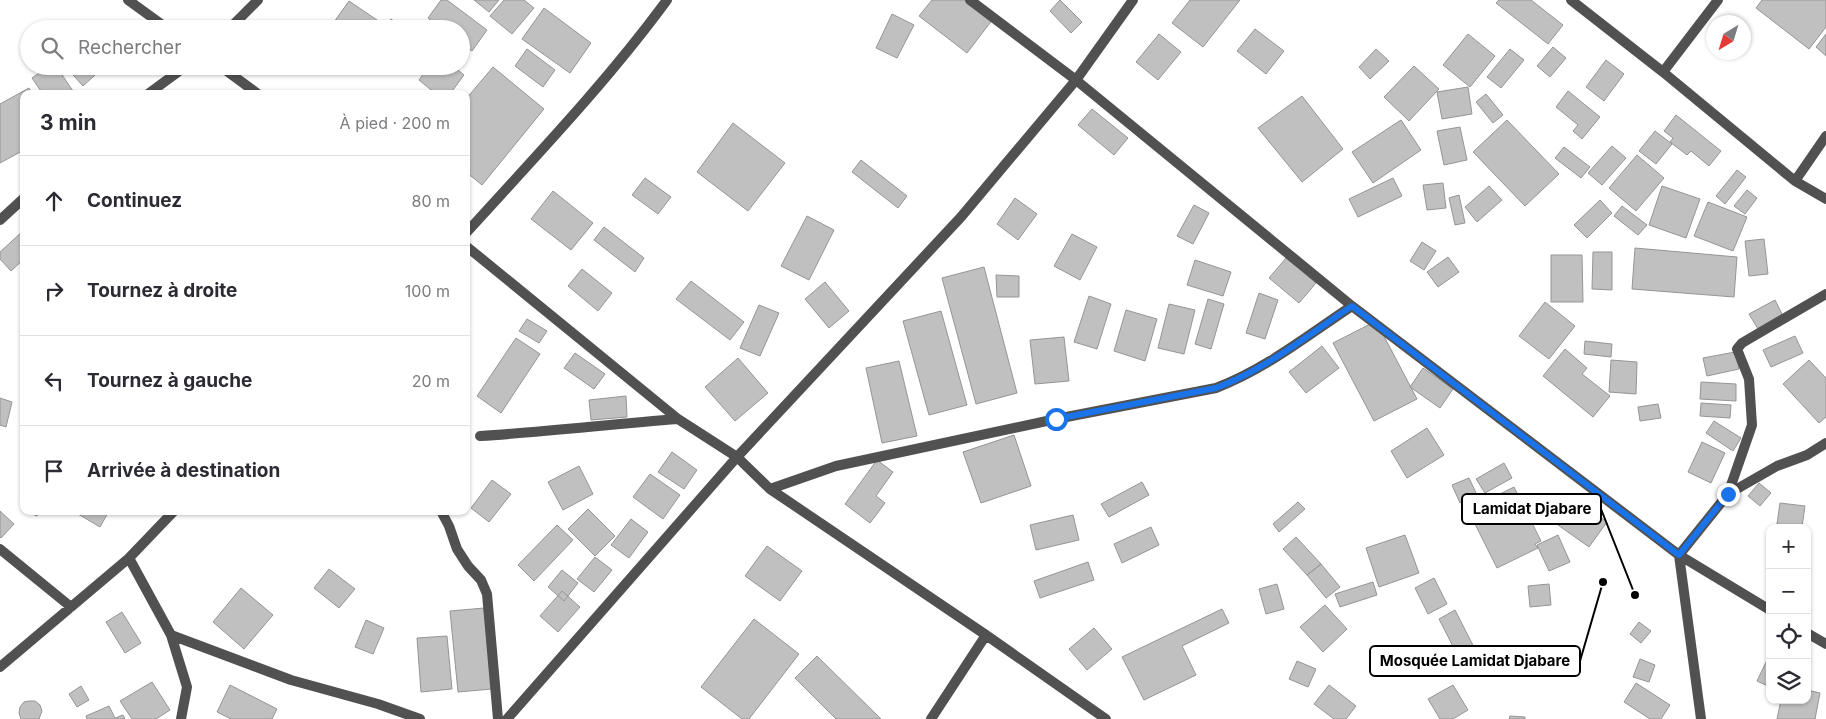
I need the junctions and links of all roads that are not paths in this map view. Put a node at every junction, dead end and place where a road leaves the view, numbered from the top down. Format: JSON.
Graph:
{"nodes":[{"id":1,"x":128,"y":0,"type":"edge"},
{"id":2,"x":258,"y":0,"type":"edge"},
{"id":3,"x":666,"y":0,"type":"edge"},
{"id":4,"x":970,"y":0,"type":"edge"},
{"id":5,"x":1133,"y":0,"type":"edge"},
{"id":6,"x":1571,"y":0,"type":"edge"},
{"id":7,"x":1718,"y":0,"type":"edge"},
{"id":8,"x":156,"y":20,"type":"edge"},
{"id":9,"x":237,"y":20,"type":"edge"},
{"id":10,"x":1662,"y":72,"type":"junction"},
{"id":11,"x":174,"y":75,"type":"edge"},
{"id":12,"x":232,"y":75,"type":"edge"},
{"id":13,"x":1076,"y":80,"type":"junction"},
{"id":14,"x":153,"y":90,"type":"edge"},
{"id":15,"x":253,"y":90,"type":"edge"},
{"id":16,"x":1826,"y":136,"type":"edge"},
{"id":17,"x":1795,"y":181,"type":"junction"},
{"id":18,"x":1826,"y":199,"type":"edge"},
{"id":19,"x":20,"y":202,"type":"edge"},
{"id":20,"x":0,"y":220,"type":"edge"},
{"id":21,"x":470,"y":229,"type":"edge"},
{"id":22,"x":470,"y":249,"type":"edge"},
{"id":23,"x":1826,"y":294,"type":"edge"},
{"id":24,"x":1352,"y":306,"type":"junction"},
{"id":25,"x":678,"y":419,"type":"junction"},
{"id":26,"x":480,"y":436,"type":"dead end"},
{"id":27,"x":1826,"y":444,"type":"edge"},
{"id":28,"x":737,"y":457,"type":"junction"},
{"id":29,"x":770,"y":489,"type":"junction"},
{"id":30,"x":1728,"y":494,"type":"junction"},
{"id":31,"x":170,"y":515,"type":"edge"},
{"id":32,"x":443,"y":515,"type":"edge"},
{"id":33,"x":0,"y":549,"type":"edge"},
{"id":34,"x":1679,"y":555,"type":"junction"},
{"id":35,"x":129,"y":558,"type":"junction"},
{"id":36,"x":72,"y":607,"type":"junction"},
{"id":37,"x":1766,"y":608,"type":"edge"},
{"id":38,"x":986,"y":635,"type":"junction"},
{"id":39,"x":1811,"y":635,"type":"edge"},
{"id":40,"x":171,"y":636,"type":"junction"},
{"id":41,"x":1826,"y":644,"type":"edge"},
{"id":42,"x":0,"y":667,"type":"edge"},
{"id":43,"x":180,"y":719,"type":"edge"},
{"id":44,"x":420,"y":719,"type":"edge"},
{"id":45,"x":498,"y":719,"type":"edge"},
{"id":46,"x":507,"y":719,"type":"edge"},
{"id":47,"x":931,"y":719,"type":"edge"},
{"id":48,"x":1106,"y":719,"type":"edge"},
{"id":49,"x":1701,"y":719,"type":"edge"}],
"edges":[{"from":1,"to":8,"type":"street"},
{"from":2,"to":9,"type":"street"},
{"from":3,"to":21,"type":"street"},
{"from":4,"to":13,"type":"street"},
{"from":5,"to":13,"type":"street"},
{"from":6,"to":10,"type":"street"},
{"from":7,"to":10,"type":"street"},
{"from":10,"to":17,"type":"street"},
{"from":11,"to":14,"type":"street"},
{"from":12,"to":15,"type":"street"},
{"from":13,"to":24,"type":"street"},
{"from":13,"to":28,"type":"street"},
{"from":16,"to":17,"type":"street"},
{"from":17,"to":18,"type":"street"},
{"from":19,"to":20,"type":"street"},
{"from":22,"to":25,"type":"street"},
{"from":23,"to":30,"type":"street"},
{"from":24,"to":29,"type":"street"},
{"from":24,"to":34,"type":"street"},
{"from":25,"to":26,"type":"street"},
{"from":25,"to":28,"type":"street"},
{"from":27,"to":30,"type":"street"},
{"from":28,"to":29,"type":"street"},
{"from":28,"to":46,"type":"street"},
{"from":29,"to":38,"type":"street"},
{"from":30,"to":34,"type":"street"},
{"from":31,"to":35,"type":"street"},
{"from":32,"to":45,"type":"street"},
{"from":33,"to":36,"type":"street"},
{"from":34,"to":37,"type":"street"},
{"from":34,"to":49,"type":"street"},
{"from":35,"to":36,"type":"street"},
{"from":35,"to":40,"type":"street"},
{"from":36,"to":42,"type":"street"},
{"from":38,"to":47,"type":"street"},
{"from":38,"to":48,"type":"street"},
{"from":39,"to":41,"type":"street"},
{"from":40,"to":43,"type":"street"},
{"from":40,"to":44,"type":"street"}]}
